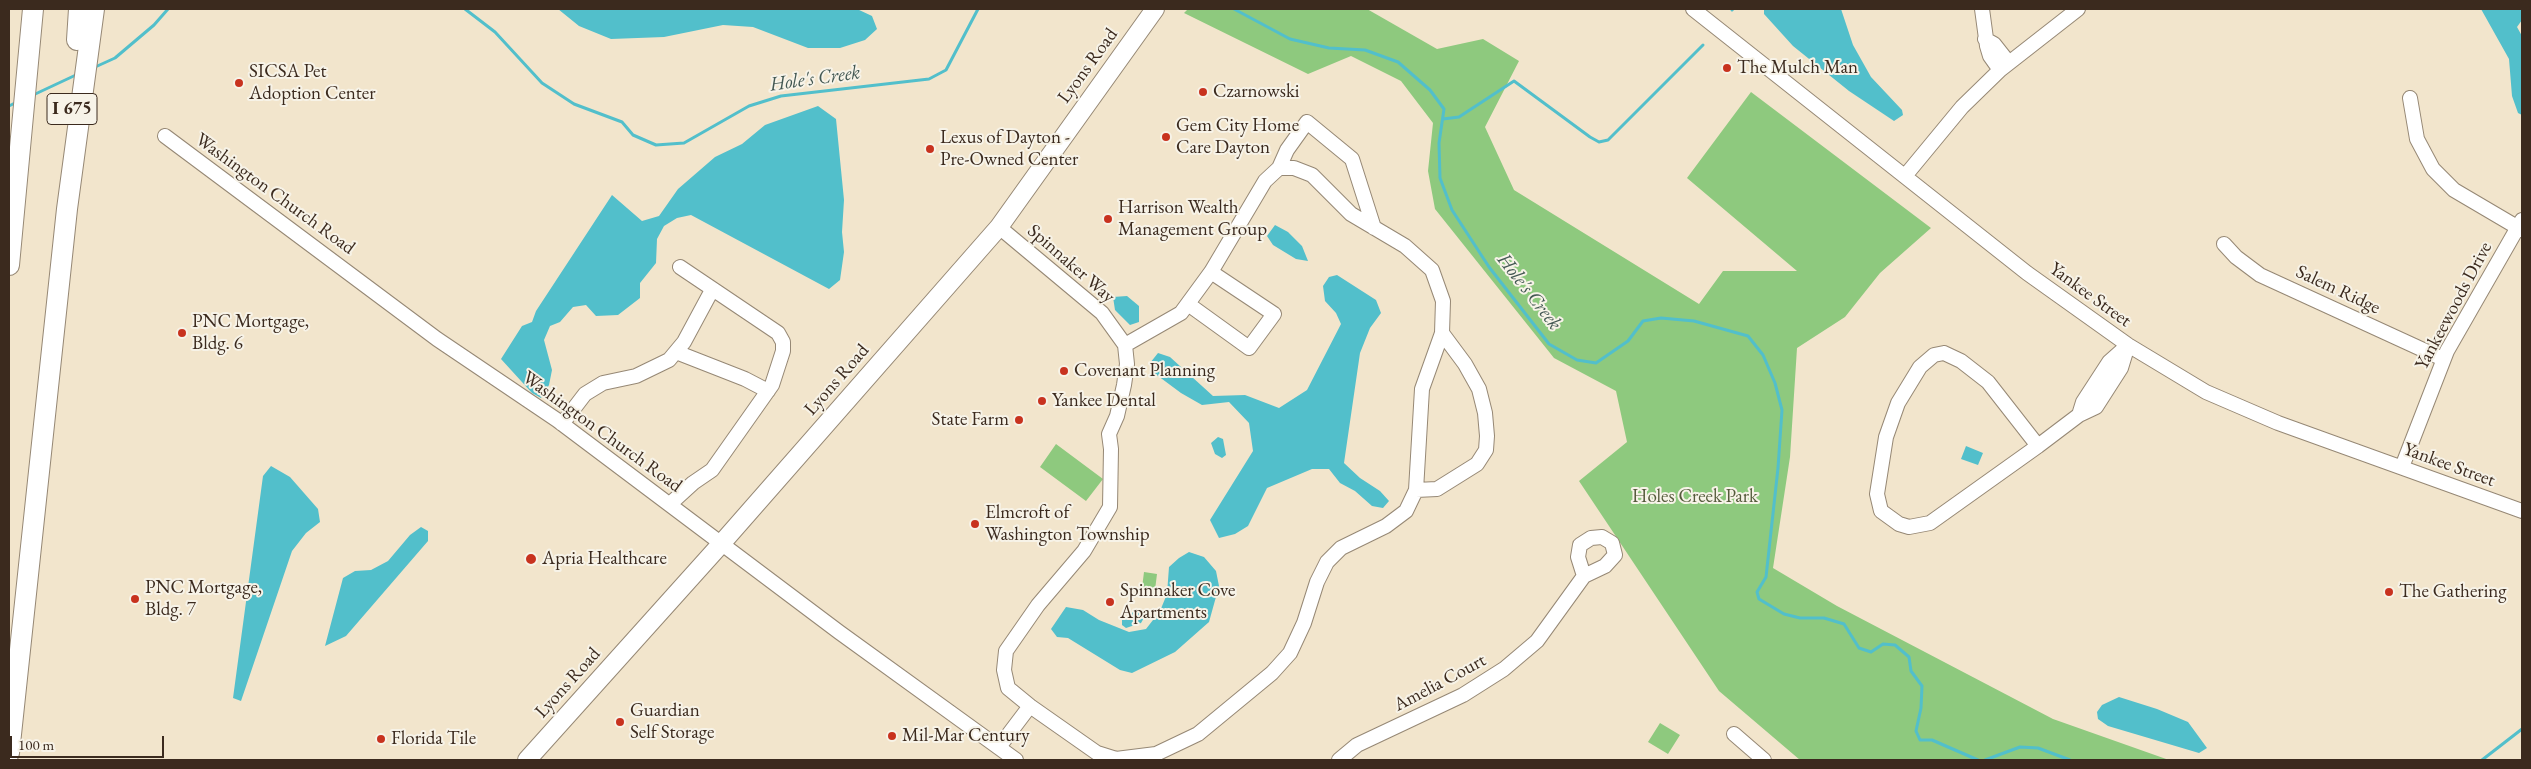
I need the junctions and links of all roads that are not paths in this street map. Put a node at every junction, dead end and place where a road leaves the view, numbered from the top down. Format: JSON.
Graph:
{"nodes":[{"id":1,"x":33,"y":9,"type":"edge"},
{"id":2,"x":80,"y":9,"type":"edge"},
{"id":3,"x":94,"y":9,"type":"edge"},
{"id":4,"x":1155,"y":9,"type":"edge"},
{"id":5,"x":1693,"y":9,"type":"edge"},
{"id":6,"x":1982,"y":9,"type":"edge"},
{"id":7,"x":2078,"y":9,"type":"edge"},
{"id":8,"x":2005,"y":67,"type":"junction"},
{"id":9,"x":2410,"y":98,"type":"dead end"},
{"id":10,"x":165,"y":136,"type":"dead end"},
{"id":11,"x":1279,"y":168,"type":"junction"},
{"id":12,"x":1905,"y":176,"type":"junction"},
{"id":13,"x":67,"y":209,"type":"junction"},
{"id":14,"x":2521,"y":226,"type":"edge"},
{"id":15,"x":999,"y":227,"type":"junction"},
{"id":16,"x":1374,"y":228,"type":"junction"},
{"id":17,"x":2224,"y":244,"type":"dead end"},
{"id":18,"x":9,"y":265,"type":"edge"},
{"id":19,"x":680,"y":267,"type":"dead end"},
{"id":20,"x":1211,"y":272,"type":"junction"},
{"id":21,"x":712,"y":290,"type":"junction"},
{"id":22,"x":1188,"y":304,"type":"junction"},
{"id":23,"x":1442,"y":333,"type":"junction"},
{"id":24,"x":1126,"y":345,"type":"junction"},
{"id":25,"x":2128,"y":345,"type":"junction"},
{"id":26,"x":676,"y":352,"type":"junction"},
{"id":27,"x":2443,"y":359,"type":"junction"},
{"id":28,"x":768,"y":391,"type":"junction"},
{"id":29,"x":562,"y":424,"type":"junction"},
{"id":30,"x":2038,"y":446,"type":"junction"},
{"id":31,"x":2402,"y":467,"type":"junction"},
{"id":32,"x":1416,"y":490,"type":"junction"},
{"id":33,"x":670,"y":504,"type":"junction"},
{"id":34,"x":2522,"y":512,"type":"edge"},
{"id":35,"x":721,"y":544,"type":"junction"},
{"id":36,"x":1584,"y":576,"type":"dead end"},
{"id":37,"x":1030,"y":706,"type":"junction"},
{"id":38,"x":1734,"y":734,"type":"dead end"},
{"id":39,"x":999,"y":747,"type":"junction"},
{"id":40,"x":9,"y":753,"type":"edge"},
{"id":41,"x":527,"y":760,"type":"edge"},
{"id":42,"x":1016,"y":760,"type":"edge"},
{"id":43,"x":1339,"y":760,"type":"edge"},
{"id":44,"x":1764,"y":760,"type":"edge"}],
"edges":[{"from":1,"to":18,"type":"highway","number":"I 675"},
{"from":2,"to":13,"type":"highway","number":"I 675"},
{"from":3,"to":13,"type":"highway"},
{"from":4,"to":15,"type":"main road","name":"Lyons Road"},
{"from":5,"to":12,"type":"street","name":"Yankee Street"},
{"from":6,"to":8,"type":"street"},
{"from":7,"to":8,"type":"street"},
{"from":8,"to":12,"type":"street"},
{"from":9,"to":14,"type":"street"},
{"from":10,"to":29,"type":"street","name":"Washington Church Road"},
{"from":11,"to":16,"type":"street"},
{"from":11,"to":16,"type":"street"},
{"from":11,"to":20,"type":"street"},
{"from":12,"to":25,"type":"street","name":"Yankee Street"},
{"from":13,"to":40,"type":"highway","number":"I 675"},
{"from":14,"to":27,"type":"street","name":"Yankeewoods Drive"},
{"from":15,"to":24,"type":"street","name":"Spinnaker Way"},
{"from":15,"to":35,"type":"main road","name":"Lyons Road"},
{"from":16,"to":23,"type":"street"},
{"from":17,"to":27,"type":"street","name":"Salem Ridge"},
{"from":19,"to":21,"type":"street"},
{"from":20,"to":22,"type":"street"},
{"from":20,"to":22,"type":"street"},
{"from":21,"to":26,"type":"street"},
{"from":21,"to":28,"type":"street"},
{"from":22,"to":24,"type":"street"},
{"from":23,"to":32,"type":"street"},
{"from":23,"to":32,"type":"street"},
{"from":24,"to":37,"type":"street"},
{"from":25,"to":30,"type":"street"},
{"from":25,"to":31,"type":"street","name":"Yankee Street"},
{"from":26,"to":28,"type":"street"},
{"from":26,"to":29,"type":"street"},
{"from":27,"to":31,"type":"street","name":"Yankeewoods Drive"},
{"from":28,"to":33,"type":"street"},
{"from":29,"to":33,"type":"street","name":"Washington Church Road"},
{"from":30,"to":30,"type":"street"},
{"from":31,"to":34,"type":"street","name":"Yankee Street"},
{"from":32,"to":37,"type":"street"},
{"from":33,"to":35,"type":"street","name":"Washington Church Road"},
{"from":35,"to":39,"type":"street","name":"Washington Church Road"},
{"from":35,"to":41,"type":"main road","name":"Lyons Road"},
{"from":36,"to":43,"type":"street","name":"Amelia Court"},
{"from":37,"to":39,"type":"street"},
{"from":38,"to":44,"type":"street"},
{"from":39,"to":42,"type":"street","name":"Washington Church Road"}]}
